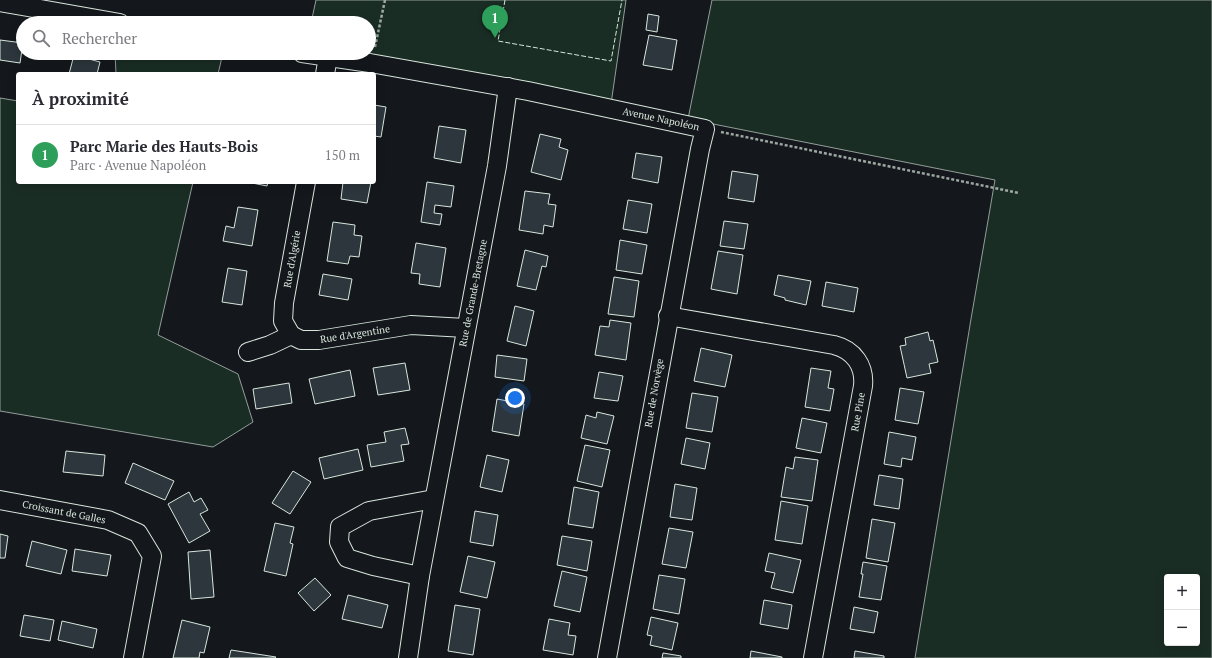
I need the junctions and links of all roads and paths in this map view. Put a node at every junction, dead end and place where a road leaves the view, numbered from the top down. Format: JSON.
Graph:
{"nodes":[{"id":1,"x":385,"y":0,"type":"edge"},
{"id":2,"x":0,"y":2,"type":"edge"},
{"id":3,"x":80,"y":16,"type":"edge"},
{"id":4,"x":376,"y":38,"type":"edge"},
{"id":5,"x":315,"y":60,"type":"edge"},
{"id":6,"x":371,"y":60,"type":"edge"},
{"id":7,"x":370,"y":63,"type":"junction"},
{"id":8,"x":326,"y":66,"type":"edge"},
{"id":9,"x":508,"y":87,"type":"junction"},
{"id":10,"x":705,"y":129,"type":"junction"},
{"id":11,"x":306,"y":184,"type":"edge"},
{"id":12,"x":1019,"y":193,"type":"dead end"},
{"id":13,"x":668,"y":316,"type":"junction"},
{"id":14,"x":466,"y":328,"type":"junction"},
{"id":15,"x":292,"y":335,"type":"junction"},
{"id":16,"x":248,"y":352,"type":"dead end"},
{"id":17,"x":434,"y":499,"type":"junction"},
{"id":18,"x":0,"y":500,"type":"edge"},
{"id":19,"x":420,"y":576,"type":"junction"},
{"id":20,"x":134,"y":658,"type":"edge"},
{"id":21,"x":408,"y":658,"type":"edge"},
{"id":22,"x":607,"y":658,"type":"edge"},
{"id":23,"x":813,"y":658,"type":"edge"}],
"edges":[{"from":1,"to":4,"type":"path"},
{"from":2,"to":3,"type":"street"},
{"from":5,"to":8,"type":"street","name":"Avenue Napoléon"},
{"from":6,"to":7,"type":"path"},
{"from":7,"to":8,"type":"street","name":"Avenue Napoléon"},
{"from":7,"to":9,"type":"street","name":"Avenue Napoléon"},
{"from":9,"to":10,"type":"street","name":"Avenue Napoléon"},
{"from":9,"to":14,"type":"street","name":"Rue de Grande-Bretagne"},
{"from":10,"to":12,"type":"path","name":"Avenue Napoléon"},
{"from":10,"to":13,"type":"street","name":"Rue de Norvège"},
{"from":11,"to":15,"type":"street","name":"Rue d'Algérie"},
{"from":13,"to":22,"type":"street","name":"Rue de Norvège"},
{"from":13,"to":23,"type":"street","name":"Rue Pine"},
{"from":14,"to":15,"type":"street","name":"Rue d'Argentine"},
{"from":14,"to":17,"type":"street","name":"Rue de Grande-Bretagne"},
{"from":15,"to":16,"type":"street"},
{"from":17,"to":19,"type":"street","name":"Rue de Grande-Bretagne"},
{"from":17,"to":19,"type":"street"},
{"from":18,"to":20,"type":"street","name":"Croissant de Galles"},
{"from":19,"to":21,"type":"street","name":"Rue de Grande-Bretagne"}]}
